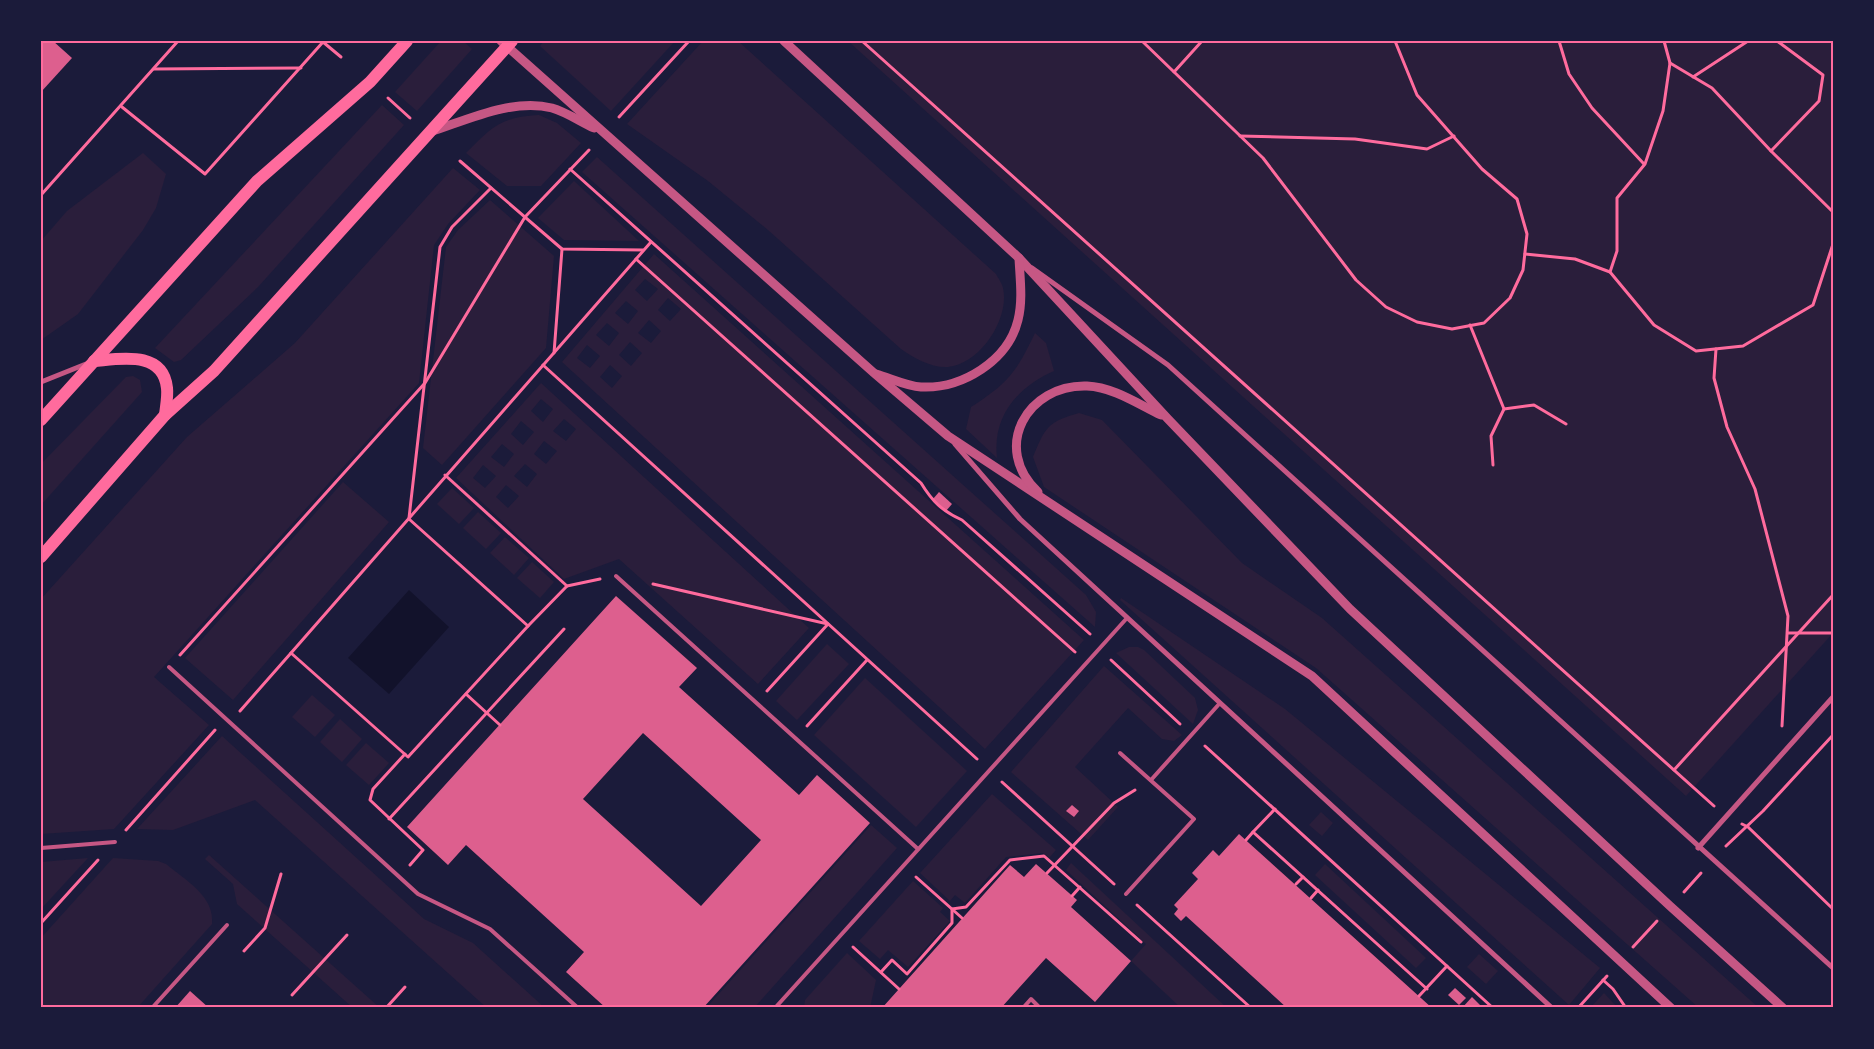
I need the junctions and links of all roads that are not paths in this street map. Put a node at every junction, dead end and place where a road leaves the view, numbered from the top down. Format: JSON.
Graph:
{"nodes":[{"id":1,"x":406,"y":41,"type":"edge"},
{"id":2,"x":784,"y":41,"type":"edge"},
{"id":3,"x":507,"y":43,"type":"edge"},
{"id":4,"x":428,"y":133,"type":"junction"},
{"id":5,"x":604,"y":133,"type":"junction"},
{"id":6,"x":1019,"y":258,"type":"junction"},
{"id":7,"x":94,"y":361,"type":"junction"},
{"id":8,"x":874,"y":374,"type":"junction"},
{"id":9,"x":41,"y":382,"type":"edge"},
{"id":10,"x":165,"y":415,"type":"junction"},
{"id":11,"x":1168,"y":419,"type":"junction"},
{"id":12,"x":41,"y":420,"type":"edge"},
{"id":13,"x":948,"y":436,"type":"junction"},
{"id":14,"x":1051,"y":504,"type":"junction"},
{"id":15,"x":41,"y":557,"type":"edge"},
{"id":16,"x":616,"y":576,"type":"road end"},
{"id":17,"x":1127,"y":618,"type":"junction"},
{"id":18,"x":170,"y":667,"type":"road end"},
{"id":19,"x":1833,"y":697,"type":"edge"},
{"id":20,"x":1220,"y":703,"type":"junction"},
{"id":21,"x":1120,"y":753,"type":"dead end"},
{"id":22,"x":1151,"y":780,"type":"junction"},
{"id":23,"x":114,"y":842,"type":"road end"},
{"id":24,"x":41,"y":848,"type":"edge"},
{"id":25,"x":1698,"y":848,"type":"junction"},
{"id":26,"x":918,"y":850,"type":"junction"},
{"id":27,"x":1126,"y":894,"type":"road end"},
{"id":28,"x":227,"y":925,"type":"dead end"},
{"id":29,"x":1833,"y":968,"type":"edge"},
{"id":30,"x":152,"y":1008,"type":"edge"},
{"id":31,"x":578,"y":1008,"type":"edge"},
{"id":32,"x":775,"y":1008,"type":"edge"},
{"id":33,"x":1023,"y":1008,"type":"edge"},
{"id":34,"x":1040,"y":1008,"type":"edge"},
{"id":35,"x":1552,"y":1008,"type":"edge"},
{"id":36,"x":1671,"y":1008,"type":"edge"},
{"id":37,"x":1784,"y":1008,"type":"edge"}],
"edges":[{"from":1,"to":7,"type":"main road"},
{"from":2,"to":6,"type":"street"},
{"from":3,"to":4,"type":"main road"},
{"from":3,"to":5,"type":"street"},
{"from":4,"to":5,"type":"street"},
{"from":4,"to":10,"type":"main road"},
{"from":5,"to":8,"type":"street"},
{"from":6,"to":8,"type":"street"},
{"from":6,"to":11,"type":"street"},
{"from":6,"to":25,"type":"street"},
{"from":7,"to":9,"type":"street"},
{"from":7,"to":10,"type":"main road"},
{"from":7,"to":12,"type":"main road"},
{"from":8,"to":13,"type":"street"},
{"from":10,"to":15,"type":"main road"},
{"from":11,"to":14,"type":"street"},
{"from":11,"to":37,"type":"street"},
{"from":13,"to":14,"type":"street"},
{"from":13,"to":17,"type":"street"},
{"from":14,"to":36,"type":"street"},
{"from":16,"to":26,"type":"lane"},
{"from":17,"to":20,"type":"street"},
{"from":17,"to":26,"type":"lane"},
{"from":18,"to":31,"type":"lane"},
{"from":19,"to":25,"type":"street"},
{"from":20,"to":22,"type":"lane"},
{"from":20,"to":35,"type":"street"},
{"from":21,"to":22,"type":"lane"},
{"from":22,"to":27,"type":"lane"},
{"from":23,"to":24,"type":"lane"},
{"from":25,"to":29,"type":"street"},
{"from":26,"to":32,"type":"lane"},
{"from":28,"to":30,"type":"lane"},
{"from":33,"to":34,"type":"lane"}]}
